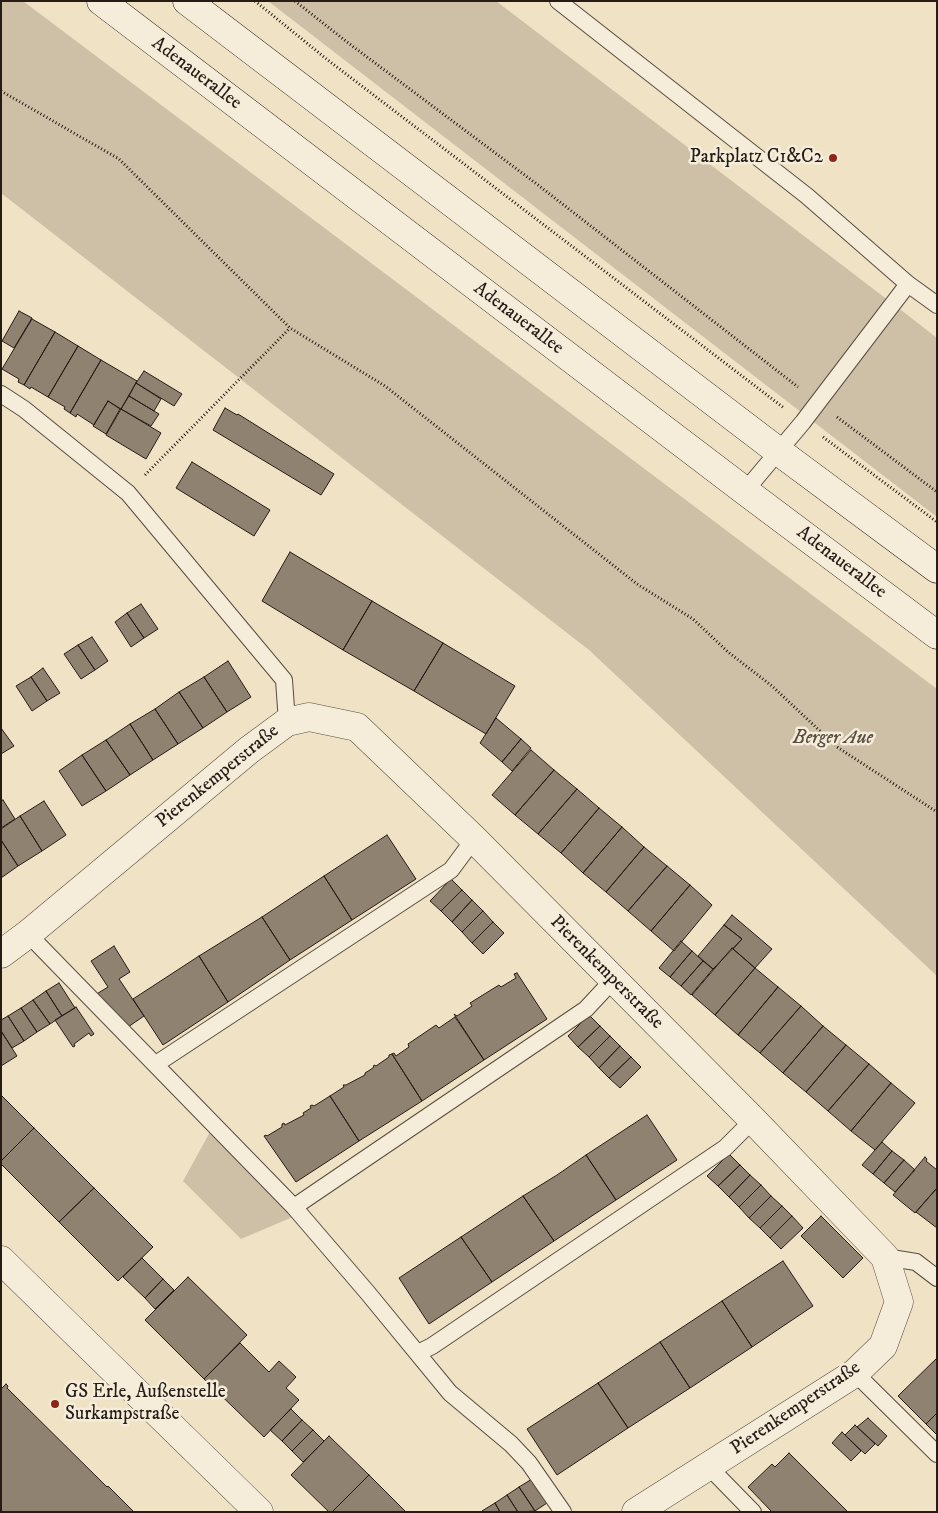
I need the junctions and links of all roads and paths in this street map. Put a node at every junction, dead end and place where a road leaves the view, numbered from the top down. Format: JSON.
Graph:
{"nodes":[{"id":1,"x":101,"y":1,"type":"edge"},
{"id":2,"x":187,"y":1,"type":"edge"},
{"id":3,"x":255,"y":1,"type":"edge"},
{"id":4,"x":295,"y":1,"type":"edge"},
{"id":5,"x":558,"y":1,"type":"edge"},
{"id":6,"x":1,"y":91,"type":"edge"},
{"id":7,"x":908,"y":284,"type":"junction"},
{"id":8,"x":937,"y":306,"type":"edge"},
{"id":9,"x":290,"y":328,"type":"junction"},
{"id":10,"x":1,"y":394,"type":"edge"},
{"id":11,"x":818,"y":403,"type":"junction"},
{"id":12,"x":802,"y":422,"type":"junction"},
{"id":13,"x":778,"y":451,"type":"junction"},
{"id":14,"x":745,"y":491,"type":"junction"},
{"id":15,"x":937,"y":492,"type":"edge"},
{"id":16,"x":128,"y":493,"type":"junction"},
{"id":17,"x":937,"y":522,"type":"edge"},
{"id":18,"x":937,"y":569,"type":"edge"},
{"id":19,"x":937,"y":634,"type":"edge"},
{"id":20,"x":287,"y":722,"type":"junction"},
{"id":21,"x":937,"y":812,"type":"edge"},
{"id":22,"x":474,"y":839,"type":"junction"},
{"id":23,"x":28,"y":934,"type":"junction"},
{"id":24,"x":1,"y":954,"type":"edge"},
{"id":25,"x":613,"y":980,"type":"junction"},
{"id":26,"x":156,"y":1064,"type":"junction"},
{"id":27,"x":753,"y":1120,"type":"junction"},
{"id":28,"x":294,"y":1207,"type":"junction"},
{"id":29,"x":885,"y":1257,"type":"junction"},
{"id":30,"x":1,"y":1260,"type":"edge"},
{"id":31,"x":937,"y":1278,"type":"edge"},
{"id":32,"x":418,"y":1353,"type":"junction"},
{"id":33,"x":855,"y":1373,"type":"junction"},
{"id":34,"x":937,"y":1454,"type":"edge"},
{"id":35,"x":709,"y":1467,"type":"junction"},
{"id":36,"x":259,"y":1512,"type":"edge"},
{"id":37,"x":563,"y":1512,"type":"edge"},
{"id":38,"x":636,"y":1512,"type":"edge"},
{"id":39,"x":753,"y":1512,"type":"edge"}],
"edges":[{"from":1,"to":14,"type":"main road","name":"Adenauerallee"},
{"from":2,"to":13,"type":"main road"},
{"from":3,"to":12,"type":"path"},
{"from":4,"to":11,"type":"path"},
{"from":5,"to":7,"type":"lane"},
{"from":6,"to":9,"type":"path"},
{"from":7,"to":8,"type":"lane"},
{"from":7,"to":11,"type":"lane"},
{"from":9,"to":16,"type":"path"},
{"from":9,"to":21,"type":"path"},
{"from":10,"to":16,"type":"lane"},
{"from":11,"to":12,"type":"lane"},
{"from":11,"to":15,"type":"path"},
{"from":12,"to":13,"type":"lane"},
{"from":12,"to":17,"type":"path"},
{"from":13,"to":14,"type":"lane"},
{"from":13,"to":18,"type":"main road"},
{"from":14,"to":19,"type":"main road","name":"Adenauerallee"},
{"from":16,"to":20,"type":"lane"},
{"from":20,"to":22,"type":"main road","name":"Pierenkemperstraße"},
{"from":20,"to":23,"type":"main road","name":"Pierenkemperstraße"},
{"from":22,"to":25,"type":"main road","name":"Pierenkemperstraße"},
{"from":22,"to":26,"type":"lane"},
{"from":23,"to":24,"type":"main road","name":"Pierenkemperstraße"},
{"from":23,"to":26,"type":"lane"},
{"from":25,"to":27,"type":"main road","name":"Pierenkemperstraße"},
{"from":25,"to":28,"type":"lane"},
{"from":26,"to":28,"type":"lane"},
{"from":27,"to":29,"type":"main road","name":"Pierenkemperstraße"},
{"from":27,"to":32,"type":"lane"},
{"from":28,"to":32,"type":"lane"},
{"from":29,"to":31,"type":"lane"},
{"from":29,"to":33,"type":"main road","name":"Pierenkemperstraße"},
{"from":30,"to":36,"type":"main road"},
{"from":32,"to":37,"type":"lane"},
{"from":33,"to":34,"type":"lane"},
{"from":33,"to":35,"type":"main road","name":"Pierenkemperstraße"},
{"from":35,"to":38,"type":"main road","name":"Pierenkemperstraße"},
{"from":35,"to":39,"type":"lane"}]}
